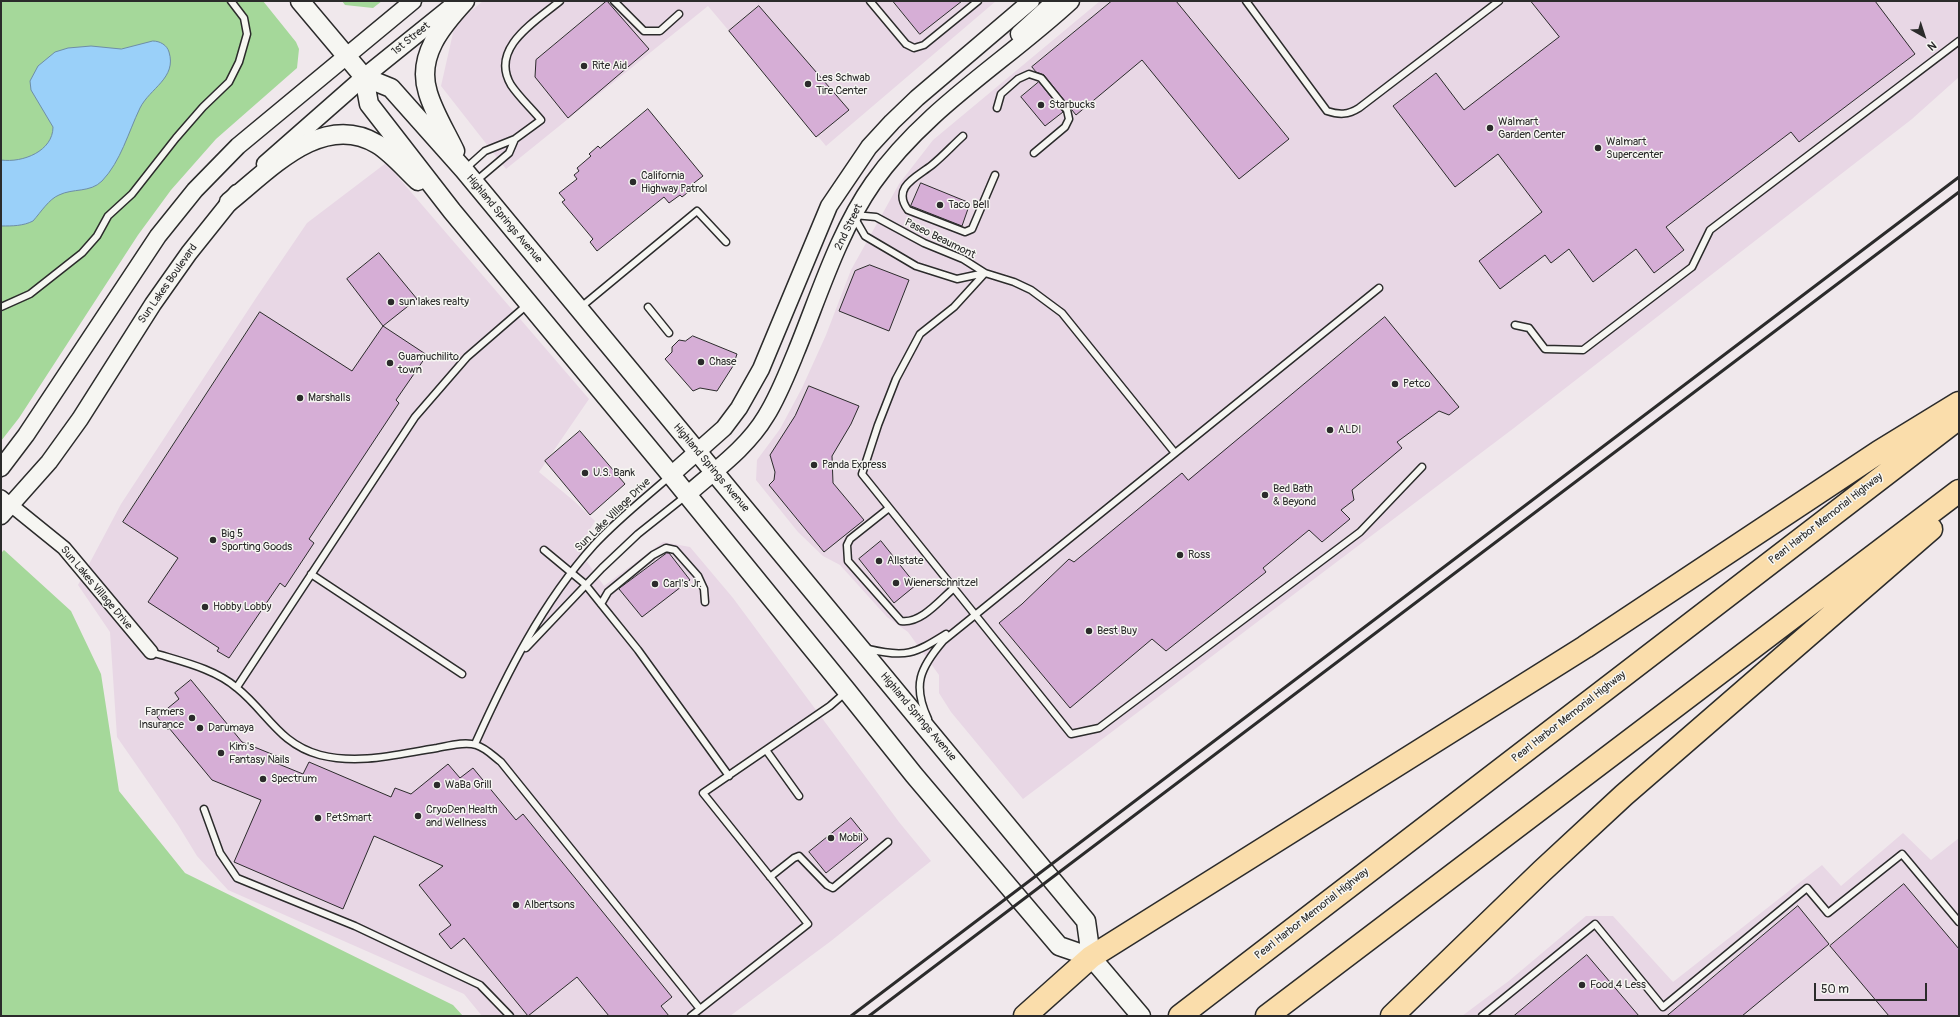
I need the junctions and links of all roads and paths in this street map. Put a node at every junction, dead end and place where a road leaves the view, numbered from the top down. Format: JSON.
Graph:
{"nodes":[{"id":1,"x":231,"y":1,"type":"edge"},
{"id":2,"x":300,"y":1,"type":"edge"},
{"id":3,"x":413,"y":1,"type":"edge"},
{"id":4,"x":458,"y":1,"type":"edge"},
{"id":5,"x":465,"y":1,"type":"edge"},
{"id":6,"x":560,"y":1,"type":"edge"},
{"id":7,"x":614,"y":1,"type":"edge"},
{"id":8,"x":870,"y":1,"type":"edge"},
{"id":9,"x":978,"y":1,"type":"edge"},
{"id":10,"x":1031,"y":1,"type":"edge"},
{"id":11,"x":1055,"y":1,"type":"edge"},
{"id":12,"x":1071,"y":1,"type":"edge"},
{"id":13,"x":1246,"y":1,"type":"edge"},
{"id":14,"x":1499,"y":1,"type":"edge"},
{"id":15,"x":678,"y":14,"type":"dead end"},
{"id":16,"x":1959,"y":41,"type":"edge"},
{"id":17,"x":346,"y":57,"type":"junction"},
{"id":18,"x":994,"y":67,"type":"junction"},
{"id":19,"x":364,"y":77,"type":"junction"},
{"id":20,"x":997,"y":108,"type":"dead end"},
{"id":21,"x":963,"y":136,"type":"dead end"},
{"id":22,"x":515,"y":139,"type":"junction"},
{"id":23,"x":1034,"y":153,"type":"dead end"},
{"id":24,"x":995,"y":175,"type":"dead end"},
{"id":25,"x":469,"y":177,"type":"junction"},
{"id":26,"x":230,"y":202,"type":"junction"},
{"id":27,"x":452,"y":210,"type":"junction"},
{"id":28,"x":852,"y":215,"type":"junction"},
{"id":29,"x":726,"y":242,"type":"dead end"},
{"id":30,"x":985,"y":274,"type":"junction"},
{"id":31,"x":1379,"y":288,"type":"dead end"},
{"id":32,"x":529,"y":304,"type":"junction"},
{"id":33,"x":648,"y":307,"type":"dead end"},
{"id":34,"x":1,"y":308,"type":"edge"},
{"id":35,"x":579,"y":309,"type":"junction"},
{"id":36,"x":1515,"y":325,"type":"dead end"},
{"id":37,"x":669,"y":333,"type":"dead end"},
{"id":38,"x":1959,"y":403,"type":"edge"},
{"id":39,"x":1959,"y":418,"type":"edge"},
{"id":40,"x":698,"y":451,"type":"junction"},
{"id":41,"x":1175,"y":453,"type":"junction"},
{"id":42,"x":1422,"y":467,"type":"dead end"},
{"id":43,"x":1,"y":468,"type":"edge"},
{"id":44,"x":714,"y":471,"type":"junction"},
{"id":45,"x":671,"y":475,"type":"junction"},
{"id":46,"x":1959,"y":491,"type":"edge"},
{"id":47,"x":687,"y":496,"type":"junction"},
{"id":48,"x":1959,"y":505,"type":"edge"},
{"id":49,"x":4,"y":506,"type":"edge"},
{"id":50,"x":889,"y":508,"type":"junction"},
{"id":51,"x":544,"y":550,"type":"dead end"},
{"id":52,"x":571,"y":572,"type":"junction"},
{"id":53,"x":311,"y":574,"type":"junction"},
{"id":54,"x":585,"y":584,"type":"junction"},
{"id":55,"x":954,"y":588,"type":"junction"},
{"id":56,"x":705,"y":602,"type":"dead end"},
{"id":57,"x":601,"y":604,"type":"junction"},
{"id":58,"x":974,"y":615,"type":"junction"},
{"id":59,"x":839,"y":622,"type":"junction"},
{"id":60,"x":958,"y":627,"type":"junction"},
{"id":61,"x":151,"y":652,"type":"joint"},
{"id":62,"x":520,"y":654,"type":"junction"},
{"id":63,"x":462,"y":674,"type":"dead end"},
{"id":64,"x":236,"y":687,"type":"junction"},
{"id":65,"x":847,"y":691,"type":"junction"},
{"id":66,"x":475,"y":744,"type":"junction"},
{"id":67,"x":941,"y":746,"type":"junction"},
{"id":68,"x":766,"y":750,"type":"junction"},
{"id":69,"x":728,"y":776,"type":"junction"},
{"id":70,"x":799,"y":796,"type":"dead end"},
{"id":71,"x":204,"y":809,"type":"dead end"},
{"id":72,"x":888,"y":842,"type":"dead end"},
{"id":73,"x":770,"y":877,"type":"junction"},
{"id":74,"x":1959,"y":922,"type":"edge"},
{"id":75,"x":1092,"y":957,"type":"junction"},
{"id":76,"x":700,"y":1009,"type":"junction"},
{"id":77,"x":510,"y":1016,"type":"edge"},
{"id":78,"x":691,"y":1016,"type":"edge"},
{"id":79,"x":1025,"y":1016,"type":"edge"},
{"id":80,"x":1141,"y":1016,"type":"edge"},
{"id":81,"x":1180,"y":1016,"type":"edge"},
{"id":82,"x":1267,"y":1016,"type":"edge"},
{"id":83,"x":1392,"y":1016,"type":"edge"},
{"id":84,"x":1482,"y":1016,"type":"edge"}],
"edges":[{"from":1,"to":34,"type":"lane"},
{"from":2,"to":17,"type":"main road","name":"Highland Springs Avenue"},
{"from":3,"to":17,"type":"street"},
{"from":4,"to":19,"type":"street","name":"1st Street"},
{"from":5,"to":25,"type":"main road"},
{"from":6,"to":22,"type":"lane"},
{"from":7,"to":15,"type":"lane"},
{"from":8,"to":9,"type":"lane"},
{"from":10,"to":40,"type":"street"},
{"from":11,"to":18,"type":"street"},
{"from":12,"to":18,"type":"street","name":"2nd Street"},
{"from":13,"to":14,"type":"lane"},
{"from":16,"to":36,"type":"lane"},
{"from":17,"to":19,"type":"main road","name":"Highland Springs Avenue"},
{"from":17,"to":43,"type":"street"},
{"from":18,"to":28,"type":"street","name":"2nd Street"},
{"from":19,"to":25,"type":"main road","name":"Highland Springs Avenue"},
{"from":19,"to":26,"type":"street","name":"Sun Lakes Boulevard"},
{"from":19,"to":27,"type":"main road"},
{"from":20,"to":23,"type":"lane"},
{"from":21,"to":24,"type":"lane"},
{"from":22,"to":25,"type":"lane"},
{"from":22,"to":25,"type":"lane"},
{"from":25,"to":35,"type":"main road","name":"Highland Springs Avenue"},
{"from":26,"to":27,"type":"main road"},
{"from":26,"to":49,"type":"street","name":"Sun Lakes Boulevard"},
{"from":27,"to":32,"type":"main road"},
{"from":28,"to":30,"type":"lane","name":"Paseo Beaumont"},
{"from":28,"to":30,"type":"lane","name":"Paseo Beaumont"},
{"from":28,"to":44,"type":"street","name":"2nd Street"},
{"from":29,"to":35,"type":"lane"},
{"from":30,"to":41,"type":"lane"},
{"from":30,"to":50,"type":"lane"},
{"from":31,"to":41,"type":"lane"},
{"from":32,"to":45,"type":"main road"},
{"from":32,"to":53,"type":"lane"},
{"from":33,"to":37,"type":"lane"},
{"from":35,"to":40,"type":"main road","name":"Highland Springs Avenue"},
{"from":38,"to":75,"type":"highway"},
{"from":39,"to":81,"type":"highway","name":"Pearl Harbor Memorial Highway"},
{"from":40,"to":44,"type":"main road","name":"Highland Springs Avenue"},
{"from":40,"to":45,"type":"street"},
{"from":41,"to":58,"type":"lane"},
{"from":42,"to":58,"type":"lane"},
{"from":44,"to":47,"type":"street","name":"2nd Street"},
{"from":44,"to":59,"type":"main road","name":"Highland Springs Avenue"},
{"from":45,"to":47,"type":"main road"},
{"from":45,"to":52,"type":"lane","name":"Sun Lake Village Drive"},
{"from":46,"to":82,"type":"highway"},
{"from":47,"to":54,"type":"lane"},
{"from":47,"to":65,"type":"main road"},
{"from":48,"to":83,"type":"highway"},
{"from":49,"to":61,"type":"street","name":"Sun Lakes Village Drive"},
{"from":50,"to":55,"type":"lane"},
{"from":50,"to":55,"type":"lane"},
{"from":51,"to":52,"type":"lane"},
{"from":52,"to":54,"type":"lane"},
{"from":52,"to":62,"type":"lane","name":"Sun Lake Village Drive"},
{"from":53,"to":63,"type":"lane"},
{"from":53,"to":64,"type":"lane"},
{"from":54,"to":57,"type":"lane"},
{"from":54,"to":62,"type":"lane"},
{"from":55,"to":58,"type":"lane"},
{"from":56,"to":57,"type":"lane"},
{"from":57,"to":69,"type":"lane"},
{"from":58,"to":60,"type":"lane"},
{"from":59,"to":60,"type":"lane"},
{"from":59,"to":67,"type":"main road","name":"Highland Springs Avenue"},
{"from":60,"to":67,"type":"lane"},
{"from":61,"to":64,"type":"lane"},
{"from":62,"to":66,"type":"lane"},
{"from":64,"to":66,"type":"lane"},
{"from":65,"to":68,"type":"lane"},
{"from":65,"to":75,"type":"main road"},
{"from":66,"to":76,"type":"lane"},
{"from":67,"to":75,"type":"main road","name":"Highland Springs Avenue"},
{"from":68,"to":69,"type":"lane"},
{"from":68,"to":70,"type":"lane"},
{"from":69,"to":73,"type":"lane"},
{"from":71,"to":77,"type":"lane"},
{"from":72,"to":73,"type":"lane"},
{"from":73,"to":76,"type":"lane"},
{"from":74,"to":84,"type":"lane"},
{"from":75,"to":79,"type":"highway"},
{"from":75,"to":80,"type":"main road"},
{"from":76,"to":78,"type":"lane"}]}
